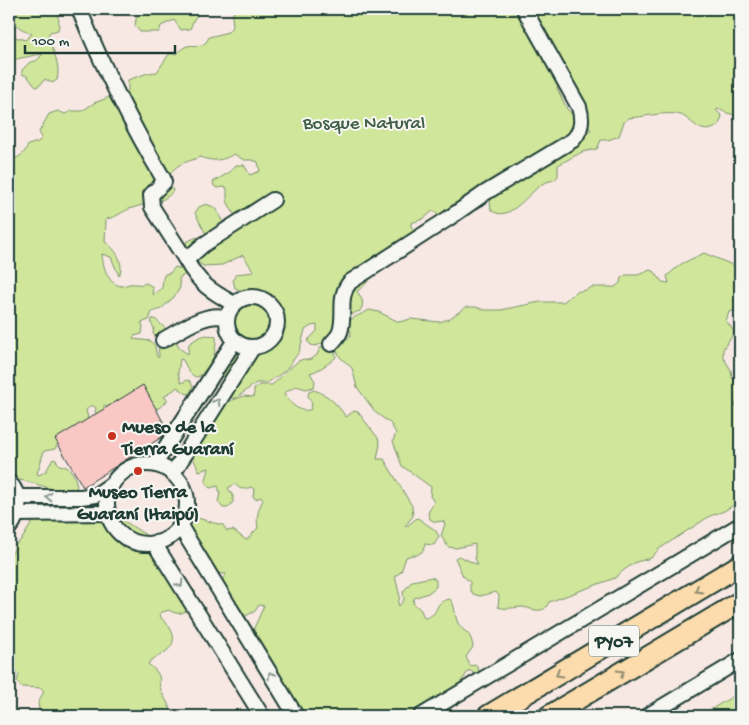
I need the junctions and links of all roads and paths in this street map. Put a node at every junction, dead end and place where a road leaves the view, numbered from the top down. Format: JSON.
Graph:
{"nodes":[{"id":1,"x":79,"y":9,"type":"edge"},
{"id":2,"x":524,"y":9,"type":"edge"},
{"id":3,"x":274,"y":200,"type":"dead end"},
{"id":4,"x":186,"y":260,"type":"junction"},
{"id":5,"x":234,"y":304,"type":"junction"},
{"id":6,"x":227,"y":318,"type":"junction"},
{"id":7,"x":163,"y":340,"type":"dead end"},
{"id":8,"x":235,"y":340,"type":"junction"},
{"id":9,"x":331,"y":344,"type":"dead end"},
{"id":10,"x":252,"y":347,"type":"junction"},
{"id":11,"x":155,"y":464,"type":"junction"},
{"id":12,"x":173,"y":473,"type":"junction"},
{"id":13,"x":9,"y":482,"type":"edge"},
{"id":14,"x":112,"y":484,"type":"junction"},
{"id":15,"x":18,"y":497,"type":"junction"},
{"id":16,"x":108,"y":512,"type":"junction"},
{"id":17,"x":18,"y":514,"type":"junction"},
{"id":18,"x":740,"y":525,"type":"edge"},
{"id":19,"x":180,"y":526,"type":"junction"},
{"id":20,"x":9,"y":528,"type":"edge"},
{"id":21,"x":154,"y":543,"type":"junction"},
{"id":22,"x":740,"y":565,"type":"edge"},
{"id":23,"x":740,"y":602,"type":"edge"},
{"id":24,"x":740,"y":660,"type":"edge"},
{"id":25,"x":262,"y":716,"type":"edge"},
{"id":26,"x":296,"y":716,"type":"edge"},
{"id":27,"x":421,"y":716,"type":"edge"},
{"id":28,"x":488,"y":716,"type":"edge"},
{"id":29,"x":549,"y":716,"type":"edge"},
{"id":30,"x":647,"y":716,"type":"edge"}],
"edges":[{"from":1,"to":4,"type":"lane"},
{"from":2,"to":9,"type":"lane"},
{"from":3,"to":4,"type":"lane"},
{"from":4,"to":5,"type":"lane"},
{"from":5,"to":6,"type":"lane"},
{"from":5,"to":10,"type":"lane"},
{"from":6,"to":7,"type":"lane"},
{"from":6,"to":8,"type":"lane"},
{"from":8,"to":10,"type":"lane"},
{"from":8,"to":11,"type":"lane"},
{"from":12,"to":10,"type":"lane","one_way":true},
{"from":11,"to":12,"type":"lane"},
{"from":11,"to":14,"type":"lane"},
{"from":12,"to":19,"type":"lane"},
{"from":13,"to":15,"type":"lane"},
{"from":14,"to":15,"type":"lane","one_way":true},
{"from":14,"to":16,"type":"lane"},
{"from":15,"to":17,"type":"lane"},
{"from":16,"to":17,"type":"lane"},
{"from":16,"to":21,"type":"lane"},
{"from":17,"to":20,"type":"lane"},
{"from":18,"to":27,"type":"lane"},
{"from":19,"to":21,"type":"lane"},
{"from":26,"to":19,"type":"lane","one_way":true},
{"from":21,"to":25,"type":"lane","one_way":true},
{"from":22,"to":28,"type":"highway","number":"PY07","one_way":true},
{"from":29,"to":23,"type":"highway","number":"PY07","one_way":true},
{"from":24,"to":30,"type":"lane"}]}
